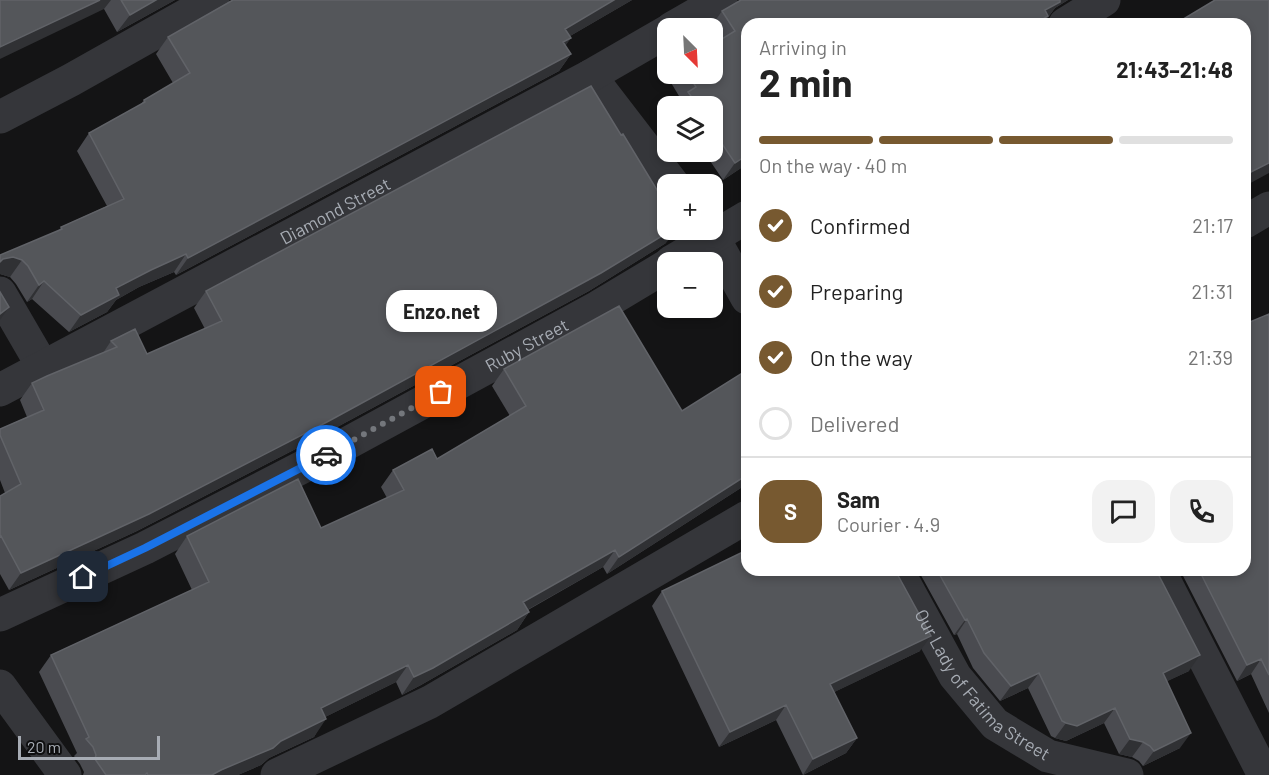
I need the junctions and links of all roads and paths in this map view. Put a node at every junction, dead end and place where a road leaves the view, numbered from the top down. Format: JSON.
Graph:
{"nodes":[{"id":1,"x":213,"y":0,"type":"edge"},
{"id":2,"x":721,"y":0,"type":"edge"},
{"id":3,"x":1104,"y":0,"type":"edge"},
{"id":4,"x":690,"y":18,"type":"edge"},
{"id":5,"x":1075,"y":18,"type":"edge"},
{"id":6,"x":657,"y":37,"type":"edge"},
{"id":7,"x":590,"y":76,"type":"junction"},
{"id":8,"x":0,"y":117,"type":"edge"},
{"id":9,"x":665,"y":174,"type":"edge"},
{"id":10,"x":741,"y":220,"type":"edge"},
{"id":11,"x":723,"y":227,"type":"edge"},
{"id":12,"x":701,"y":240,"type":"edge"},
{"id":13,"x":714,"y":240,"type":"edge"},
{"id":14,"x":684,"y":252,"type":"edge"},
{"id":15,"x":657,"y":272,"type":"edge"},
{"id":16,"x":741,"y":287,"type":"edge"},
{"id":17,"x":0,"y":293,"type":"edge"},
{"id":18,"x":43,"y":367,"type":"junction"},
{"id":19,"x":0,"y":390,"type":"edge"},
{"id":20,"x":741,"y":521,"type":"edge"},
{"id":21,"x":900,"y":576,"type":"edge"},
{"id":22,"x":1162,"y":576,"type":"edge"},
{"id":23,"x":0,"y":615,"type":"edge"},
{"id":24,"x":0,"y":686,"type":"edge"},
{"id":25,"x":65,"y":775,"type":"edge"},
{"id":26,"x":277,"y":775,"type":"edge"},
{"id":27,"x":1127,"y":775,"type":"edge"},
{"id":28,"x":1264,"y":775,"type":"edge"}],
"edges":[{"from":1,"to":8,"type":"street"},
{"from":2,"to":4,"type":"street"},
{"from":3,"to":5,"type":"street"},
{"from":6,"to":7,"type":"street","name":"Diamond Street"},
{"from":7,"to":9,"type":"street"},
{"from":7,"to":18,"type":"street","name":"Diamond Street"},
{"from":10,"to":11,"type":"street"},
{"from":12,"to":14,"type":"street"},
{"from":13,"to":16,"type":"street"},
{"from":15,"to":23,"type":"street","name":"Ruby Street"},
{"from":17,"to":18,"type":"street"},
{"from":18,"to":19,"type":"street","name":"Diamond Street"},
{"from":20,"to":26,"type":"street"},
{"from":21,"to":27,"type":"street","name":"Our Lady of Fatima Street"},
{"from":22,"to":28,"type":"street"},
{"from":24,"to":25,"type":"street"}]}
